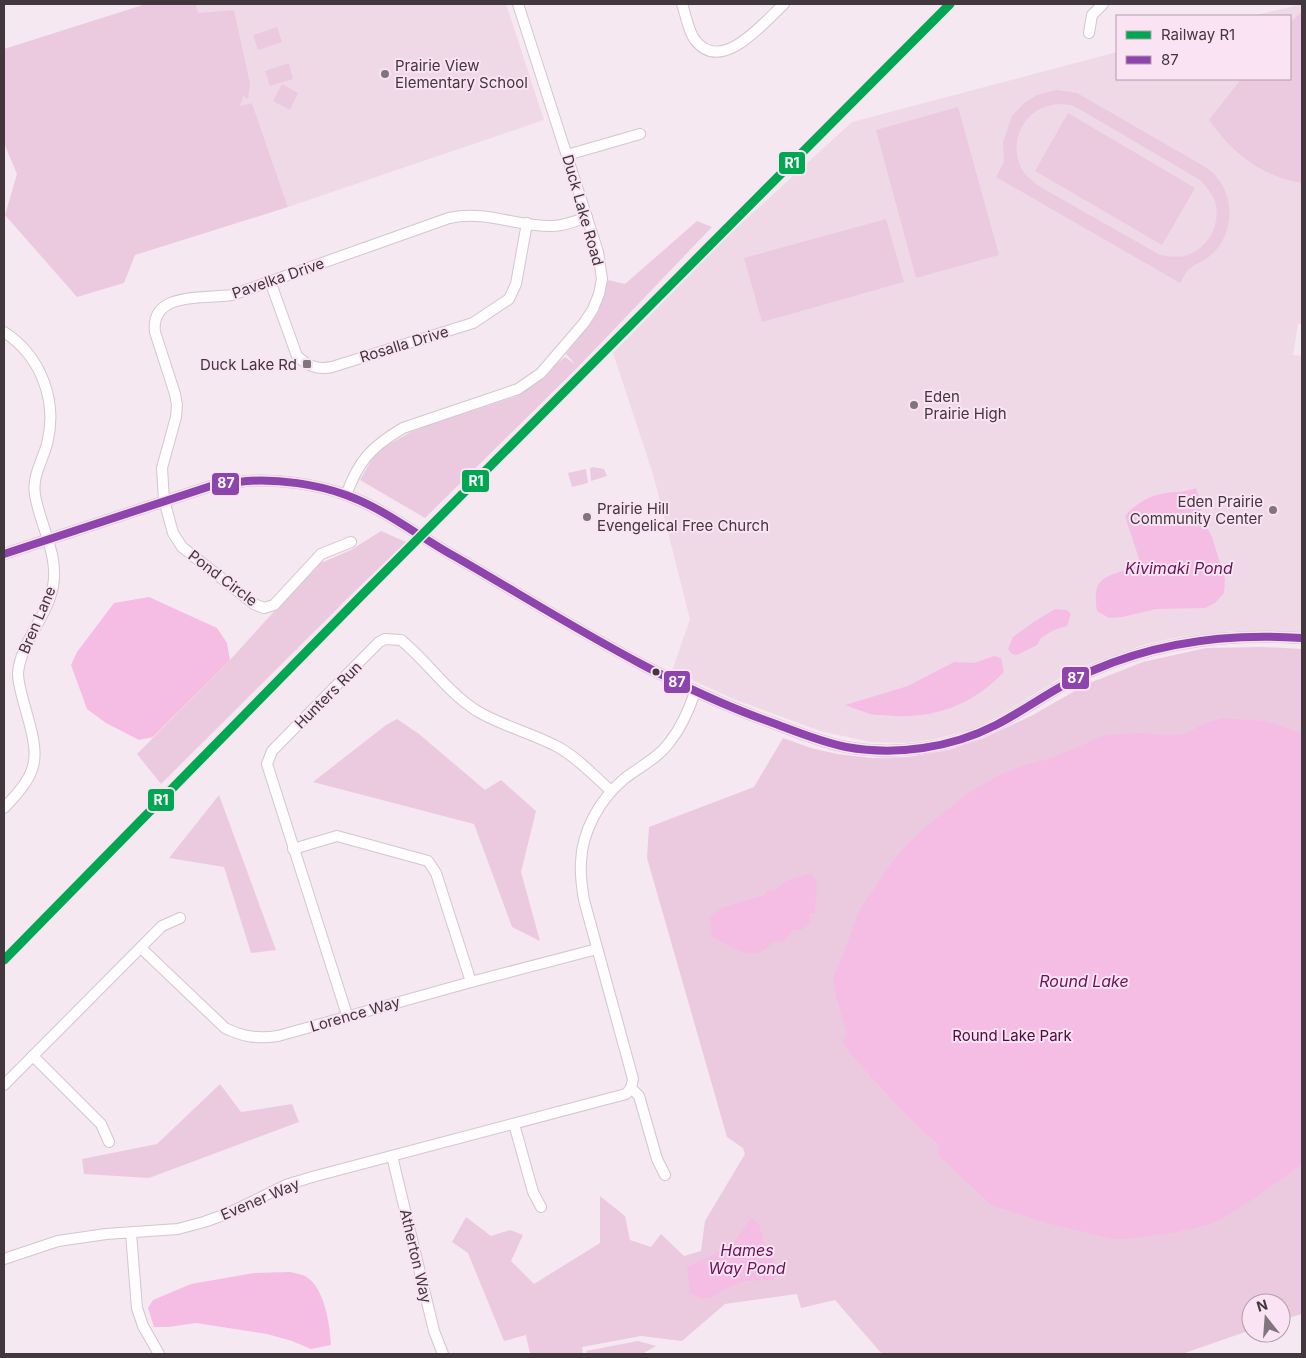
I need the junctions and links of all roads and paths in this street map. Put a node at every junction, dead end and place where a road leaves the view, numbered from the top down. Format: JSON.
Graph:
{"nodes":[{"id":1,"x":520,"y":4,"type":"edge"},
{"id":2,"x":682,"y":4,"type":"edge"},
{"id":3,"x":784,"y":4,"type":"edge"},
{"id":4,"x":1103,"y":4,"type":"edge"},
{"id":5,"x":1088,"y":33,"type":"dead end"},
{"id":6,"x":640,"y":134,"type":"dead end"},
{"id":7,"x":567,"y":155,"type":"junction"},
{"id":8,"x":587,"y":217,"type":"junction"},
{"id":9,"x":527,"y":223,"type":"junction"},
{"id":10,"x":270,"y":281,"type":"junction"},
{"id":11,"x":4,"y":332,"type":"edge"},
{"id":12,"x":346,"y":495,"type":"junction"},
{"id":13,"x":164,"y":500,"type":"junction"},
{"id":14,"x":47,"y":539,"type":"junction"},
{"id":15,"x":351,"y":542,"type":"dead end"},
{"id":16,"x":4,"y":554,"type":"edge"},
{"id":17,"x":1302,"y":638,"type":"edge"},
{"id":18,"x":695,"y":692,"type":"junction"},
{"id":19,"x":611,"y":791,"type":"junction"},
{"id":20,"x":4,"y":808,"type":"edge"},
{"id":21,"x":293,"y":849,"type":"junction"},
{"id":22,"x":180,"y":918,"type":"dead end"},
{"id":23,"x":142,"y":948,"type":"junction"},
{"id":24,"x":597,"y":949,"type":"junction"},
{"id":25,"x":471,"y":982,"type":"junction"},
{"id":26,"x":348,"y":1016,"type":"junction"},
{"id":27,"x":32,"y":1056,"type":"junction"},
{"id":28,"x":4,"y":1085,"type":"edge"},
{"id":29,"x":631,"y":1088,"type":"junction"},
{"id":30,"x":514,"y":1124,"type":"junction"},
{"id":31,"x":109,"y":1142,"type":"dead end"},
{"id":32,"x":392,"y":1156,"type":"junction"},
{"id":33,"x":664,"y":1175,"type":"dead end"},
{"id":34,"x":541,"y":1207,"type":"dead end"},
{"id":35,"x":131,"y":1233,"type":"junction"},
{"id":36,"x":4,"y":1259,"type":"edge"},
{"id":37,"x":160,"y":1354,"type":"edge"},
{"id":38,"x":443,"y":1354,"type":"edge"}],
"edges":[{"from":1,"to":7,"type":"street","name":"Duck Lake Road"},
{"from":2,"to":3,"type":"street"},
{"from":4,"to":5,"type":"street"},
{"from":6,"to":7,"type":"street"},
{"from":7,"to":8,"type":"street","name":"Duck Lake Road"},
{"from":8,"to":9,"type":"street","name":"Pavelka Drive"},
{"from":8,"to":12,"type":"street","name":"Duck Lake Road"},
{"from":9,"to":10,"type":"street","name":"Pavelka Drive"},
{"from":9,"to":10,"type":"street","name":"Rosalla Drive"},
{"from":10,"to":13,"type":"street","name":"Pavelka Drive"},
{"from":11,"to":14,"type":"street","name":"Bren Lane"},
{"from":12,"to":13,"type":"street"},
{"from":12,"to":18,"type":"street"},
{"from":13,"to":14,"type":"street"},
{"from":13,"to":15,"type":"street","name":"Pond Circle"},
{"from":14,"to":16,"type":"street"},
{"from":14,"to":20,"type":"street","name":"Bren Lane"},
{"from":17,"to":18,"type":"street"},
{"from":18,"to":19,"type":"street"},
{"from":19,"to":21,"type":"street","name":"Hunters Run"},
{"from":19,"to":24,"type":"street"},
{"from":21,"to":25,"type":"street"},
{"from":21,"to":26,"type":"street","name":"Hunters Run"},
{"from":22,"to":23,"type":"street"},
{"from":23,"to":26,"type":"street","name":"Lorence Way"},
{"from":23,"to":27,"type":"street"},
{"from":24,"to":25,"type":"street","name":"Lorence Way"},
{"from":24,"to":29,"type":"street"},
{"from":25,"to":26,"type":"street","name":"Lorence Way"},
{"from":27,"to":28,"type":"street"},
{"from":27,"to":31,"type":"street"},
{"from":29,"to":30,"type":"street","name":"Evener Way"},
{"from":29,"to":33,"type":"street"},
{"from":30,"to":32,"type":"street","name":"Evener Way"},
{"from":30,"to":34,"type":"street"},
{"from":32,"to":35,"type":"street","name":"Evener Way"},
{"from":32,"to":38,"type":"street","name":"Atherton Way"},
{"from":35,"to":36,"type":"street","name":"Evener Way"},
{"from":35,"to":37,"type":"street"}]}
